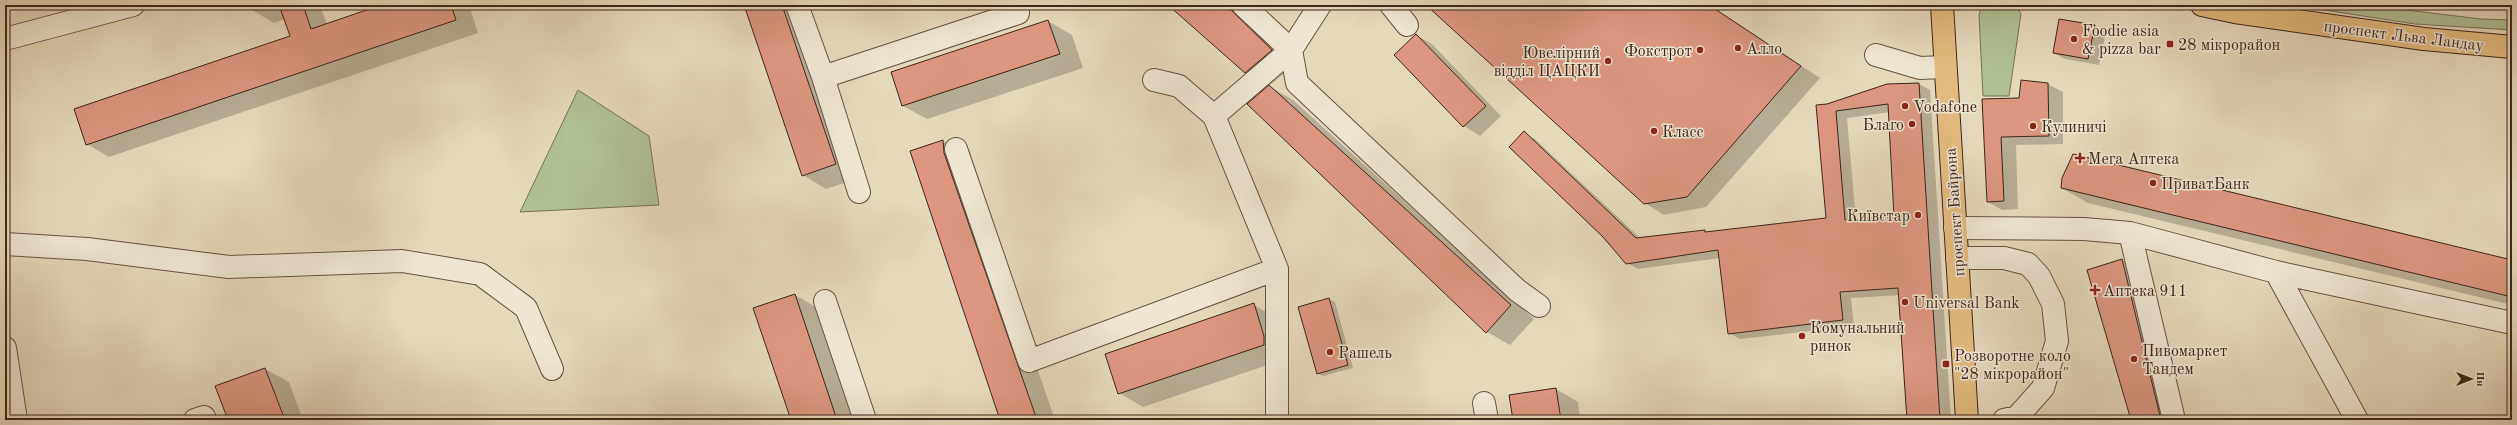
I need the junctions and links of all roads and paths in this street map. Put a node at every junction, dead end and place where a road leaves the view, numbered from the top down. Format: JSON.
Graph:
{"nodes":[{"id":1,"x":133,"y":5,"type":"edge"},
{"id":2,"x":797,"y":5,"type":"edge"},
{"id":3,"x":1015,"y":5,"type":"edge"},
{"id":4,"x":1243,"y":5,"type":"edge"},
{"id":5,"x":1320,"y":5,"type":"edge"},
{"id":6,"x":1391,"y":5,"type":"edge"},
{"id":7,"x":1942,"y":5,"type":"edge"},
{"id":8,"x":2202,"y":5,"type":"edge"},
{"id":9,"x":1407,"y":24,"type":"dead end"},
{"id":10,"x":5,"y":39,"type":"edge"},
{"id":11,"x":2512,"y":47,"type":"edge"},
{"id":12,"x":1291,"y":50,"type":"junction"},
{"id":13,"x":1876,"y":55,"type":"dead end"},
{"id":14,"x":1944,"y":67,"type":"junction"},
{"id":15,"x":823,"y":77,"type":"junction"},
{"id":16,"x":1154,"y":80,"type":"dead end"},
{"id":17,"x":1214,"y":116,"type":"junction"},
{"id":18,"x":956,"y":149,"type":"dead end"},
{"id":19,"x":859,"y":192,"type":"dead end"},
{"id":20,"x":1955,"y":228,"type":"junction"},
{"id":21,"x":2130,"y":233,"type":"junction"},
{"id":22,"x":5,"y":244,"type":"edge"},
{"id":23,"x":1957,"y":258,"type":"junction"},
{"id":24,"x":1277,"y":269,"type":"junction"},
{"id":25,"x":2276,"y":272,"type":"junction"},
{"id":26,"x":825,"y":301,"type":"dead end"},
{"id":27,"x":1538,"y":306,"type":"dead end"},
{"id":28,"x":2512,"y":323,"type":"edge"},
{"id":29,"x":5,"y":348,"type":"edge"},
{"id":30,"x":552,"y":368,"type":"dead end"},
{"id":31,"x":16,"y":420,"type":"edge"},
{"id":32,"x":195,"y":420,"type":"edge"},
{"id":33,"x":206,"y":420,"type":"edge"},
{"id":34,"x":865,"y":420,"type":"edge"},
{"id":35,"x":1277,"y":420,"type":"edge"},
{"id":36,"x":1967,"y":420,"type":"edge"},
{"id":37,"x":2004,"y":420,"type":"edge"},
{"id":38,"x":2174,"y":420,"type":"edge"},
{"id":39,"x":2357,"y":420,"type":"edge"}],
"edges":[{"from":1,"to":10,"type":"street"},
{"from":2,"to":15,"type":"street"},
{"from":3,"to":15,"type":"street"},
{"from":4,"to":12,"type":"street"},
{"from":5,"to":12,"type":"street"},
{"from":6,"to":9,"type":"street"},
{"from":7,"to":14,"type":"main road","name":"проспект Байрона"},
{"from":8,"to":11,"type":"main road","name":"проспект Льва Ландау"},
{"from":12,"to":17,"type":"street"},
{"from":12,"to":27,"type":"street"},
{"from":13,"to":14,"type":"street"},
{"from":14,"to":20,"type":"main road","name":"проспект Байрона"},
{"from":15,"to":19,"type":"street"},
{"from":16,"to":17,"type":"street"},
{"from":17,"to":24,"type":"street"},
{"from":18,"to":24,"type":"street"},
{"from":20,"to":21,"type":"street"},
{"from":20,"to":23,"type":"main road","name":"проспект Байрона"},
{"from":21,"to":25,"type":"street"},
{"from":21,"to":38,"type":"street"},
{"from":22,"to":30,"type":"street"},
{"from":23,"to":36,"type":"main road","name":"проспект Байрона"},
{"from":23,"to":37,"type":"street"},
{"from":24,"to":35,"type":"street"},
{"from":25,"to":28,"type":"street"},
{"from":25,"to":39,"type":"street"},
{"from":26,"to":34,"type":"street"},
{"from":29,"to":31,"type":"street"},
{"from":32,"to":33,"type":"street"}]}
